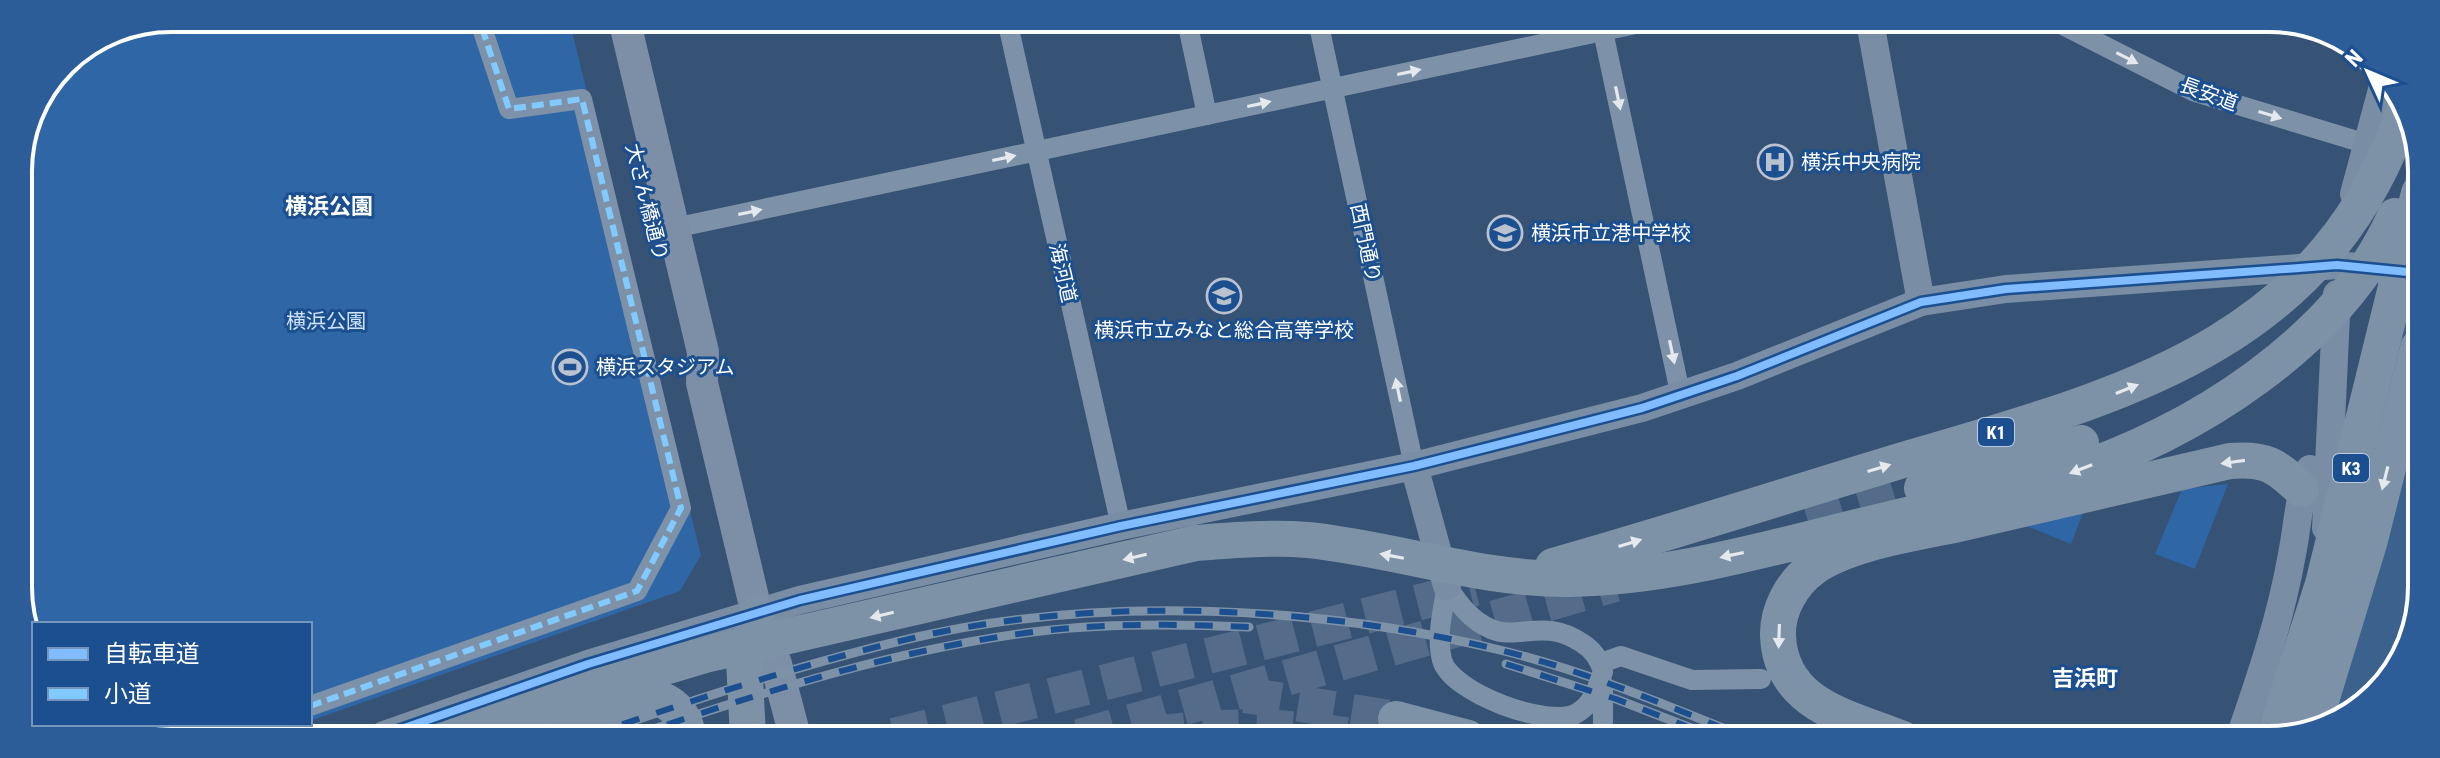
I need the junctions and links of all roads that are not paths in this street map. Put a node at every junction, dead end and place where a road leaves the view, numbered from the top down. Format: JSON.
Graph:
{"nodes":[{"id":1,"x":483,"y":32,"type":"edge"},
{"id":2,"x":604,"y":32,"type":"edge"},
{"id":3,"x":627,"y":32,"type":"edge"},
{"id":4,"x":1010,"y":32,"type":"edge"},
{"id":5,"x":1189,"y":32,"type":"edge"},
{"id":6,"x":1320,"y":32,"type":"edge"},
{"id":7,"x":1576,"y":32,"type":"edge"},
{"id":8,"x":1603,"y":32,"type":"edge"},
{"id":9,"x":1872,"y":32,"type":"edge"},
{"id":10,"x":2077,"y":32,"type":"edge"},
{"id":11,"x":1333,"y":89,"type":"junction"},
{"id":12,"x":2382,"y":90,"type":"edge"},
{"id":13,"x":1207,"y":115,"type":"junction"},
{"id":14,"x":2399,"y":123,"type":"edge"},
{"id":15,"x":2367,"y":144,"type":"junction"},
{"id":16,"x":1036,"y":151,"type":"junction"},
{"id":17,"x":2407,"y":205,"type":"edge"},
{"id":18,"x":674,"y":228,"type":"junction"},
{"id":19,"x":2337,"y":265,"type":"junction"},
{"id":20,"x":2408,"y":272,"type":"edge"},
{"id":21,"x":1921,"y":302,"type":"junction"},
{"id":22,"x":2390,"y":310,"type":"junction"},
{"id":23,"x":702,"y":383,"type":"junction"},
{"id":24,"x":2408,"y":388,"type":"edge"},
{"id":25,"x":1681,"y":397,"type":"junction"},
{"id":26,"x":2329,"y":425,"type":"junction"},
{"id":27,"x":1414,"y":466,"type":"junction"},
{"id":28,"x":1922,"y":488,"type":"tunnel mouth"},
{"id":29,"x":2301,"y":489,"type":"junction"},
{"id":30,"x":1121,"y":526,"type":"junction"},
{"id":31,"x":1465,"y":598,"type":"junction"},
{"id":32,"x":757,"y":614,"type":"junction"},
{"id":33,"x":1441,"y":645,"type":"junction"},
{"id":34,"x":1602,"y":667,"type":"junction"},
{"id":35,"x":1761,"y":679,"type":"dead end"},
{"id":36,"x":312,"y":705,"type":"edge"},
{"id":37,"x":2316,"y":717,"type":"edge"},
{"id":38,"x":1396,"y":719,"type":"tunnel mouth"},
{"id":39,"x":1552,"y":719,"type":"junction"},
{"id":40,"x":410,"y":726,"type":"edge"},
{"id":41,"x":481,"y":726,"type":"edge"},
{"id":42,"x":548,"y":726,"type":"edge"},
{"id":43,"x":684,"y":726,"type":"edge"},
{"id":44,"x":747,"y":726,"type":"edge"},
{"id":45,"x":792,"y":726,"type":"edge"},
{"id":46,"x":1423,"y":726,"type":"edge"},
{"id":47,"x":1564,"y":726,"type":"edge"},
{"id":48,"x":1603,"y":726,"type":"edge"},
{"id":49,"x":1870,"y":726,"type":"edge"},
{"id":50,"x":2244,"y":726,"type":"edge"},
{"id":51,"x":2253,"y":726,"type":"edge"},
{"id":52,"x":2279,"y":726,"type":"edge"},
{"id":53,"x":2279,"y":726,"type":"edge"}],
"edges":[{"from":1,"to":36,"type":"street"},
{"from":2,"to":23,"type":"main road","name":"大さん橋通り"},
{"from":3,"to":18,"type":"main road","name":"大さん橋通り"},
{"from":4,"to":16,"type":"street","name":"海河道"},
{"from":5,"to":13,"type":"street"},
{"from":6,"to":11,"type":"street","name":"西門通り"},
{"from":11,"to":7,"type":"street","one_way":true},
{"from":8,"to":25,"type":"street","one_way":true},
{"from":9,"to":21,"type":"street"},
{"from":10,"to":15,"type":"street","name":"長安道","one_way":true},
{"from":13,"to":11,"type":"street","one_way":true},
{"from":27,"to":11,"type":"street","name":"西門通り","one_way":true},
{"from":12,"to":15,"type":"street"},
{"from":13,"to":16,"type":"street"},
{"from":31,"to":14,"type":"highway","number":"K1","one_way":true,"bridge":true},
{"from":15,"to":19,"type":"street"},
{"from":18,"to":16,"type":"street","one_way":true},
{"from":16,"to":30,"type":"street","name":"海河道"},
{"from":17,"to":22,"type":"highway","number":"K3","bridge":true},
{"from":17,"to":28,"type":"highway","number":"K1","bridge":true},
{"from":17,"to":41,"type":"highway","one_way":true,"bridge":true},
{"from":18,"to":23,"type":"main road","name":"大さん橋通り"},
{"from":19,"to":20,"type":"street"},
{"from":19,"to":21,"type":"street"},
{"from":19,"to":26,"type":"street"},
{"from":21,"to":25,"type":"street"},
{"from":22,"to":51,"type":"highway","bridge":true},
{"from":22,"to":52,"type":"highway","number":"K3","bridge":true},
{"from":23,"to":32,"type":"main road","name":"大さん橋通り"},
{"from":24,"to":37,"type":"highway","number":"K3","one_way":true},
{"from":25,"to":27,"type":"street"},
{"from":26,"to":29,"type":"street"},
{"from":26,"to":53,"type":"street"},
{"from":27,"to":30,"type":"street"},
{"from":27,"to":31,"type":"street"},
{"from":29,"to":49,"type":"highway","one_way":true},
{"from":29,"to":50,"type":"street"},
{"from":30,"to":32,"type":"street"},
{"from":31,"to":33,"type":"street"},
{"from":31,"to":33,"type":"street"},
{"from":31,"to":34,"type":"street"},
{"from":32,"to":40,"type":"street"},
{"from":32,"to":44,"type":"highway"},
{"from":32,"to":45,"type":"main road","name":"大さん橋通り"},
{"from":33,"to":39,"type":"street"},
{"from":34,"to":35,"type":"street"},
{"from":34,"to":39,"type":"street"},
{"from":34,"to":48,"type":"street"},
{"from":38,"to":46,"type":"highway"},
{"from":39,"to":47,"type":"street"},
{"from":42,"to":43,"type":"highway"}]}
